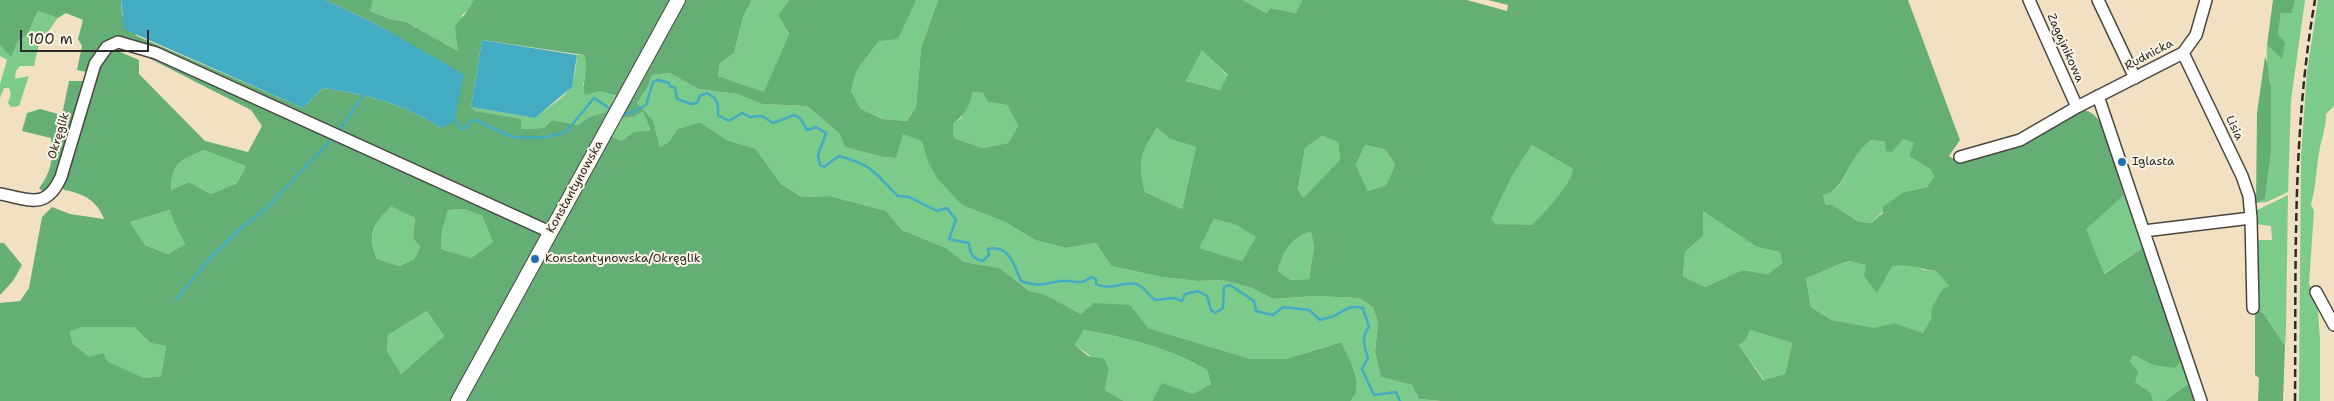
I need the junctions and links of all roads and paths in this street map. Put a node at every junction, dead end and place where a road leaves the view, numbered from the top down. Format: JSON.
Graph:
{"nodes":[{"id":1,"x":678,"y":0,"type":"edge"},
{"id":2,"x":2029,"y":0,"type":"edge"},
{"id":3,"x":2098,"y":0,"type":"edge"},
{"id":4,"x":2203,"y":3,"type":"edge"},
{"id":5,"x":2183,"y":53,"type":"junction"},
{"id":6,"x":2135,"y":78,"type":"junction"},
{"id":7,"x":2098,"y":96,"type":"junction"},
{"id":8,"x":2077,"y":107,"type":"junction"},
{"id":9,"x":1960,"y":157,"type":"dead end"},
{"id":10,"x":0,"y":194,"type":"edge"},
{"id":11,"x":2251,"y":218,"type":"junction"},
{"id":12,"x":2144,"y":231,"type":"junction"},
{"id":13,"x":550,"y":232,"type":"junction"},
{"id":14,"x":2316,"y":292,"type":"dead end"},
{"id":15,"x":2253,"y":308,"type":"dead end"},
{"id":16,"x":2334,"y":325,"type":"edge"},
{"id":17,"x":458,"y":401,"type":"edge"},
{"id":18,"x":2201,"y":401,"type":"edge"}],
"edges":[{"from":1,"to":13,"type":"main road","name":"Konstantynowska"},
{"from":2,"to":8,"type":"street","name":"Zagajnikowa"},
{"from":3,"to":6,"type":"street"},
{"from":4,"to":5,"type":"street","name":"Rudnicka"},
{"from":5,"to":6,"type":"street","name":"Rudnicka"},
{"from":5,"to":11,"type":"street","name":"Lisia"},
{"from":6,"to":7,"type":"street","name":"Rudnicka"},
{"from":7,"to":8,"type":"street","name":"Rudnicka"},
{"from":7,"to":12,"type":"street"},
{"from":8,"to":9,"type":"street","name":"Rudnicka"},
{"from":10,"to":13,"type":"street","name":"Okręglik"},
{"from":11,"to":12,"type":"street"},
{"from":11,"to":15,"type":"street","name":"Lisia"},
{"from":12,"to":18,"type":"street"},
{"from":13,"to":17,"type":"main road","name":"Konstantynowska"},
{"from":14,"to":16,"type":"street"}]}
